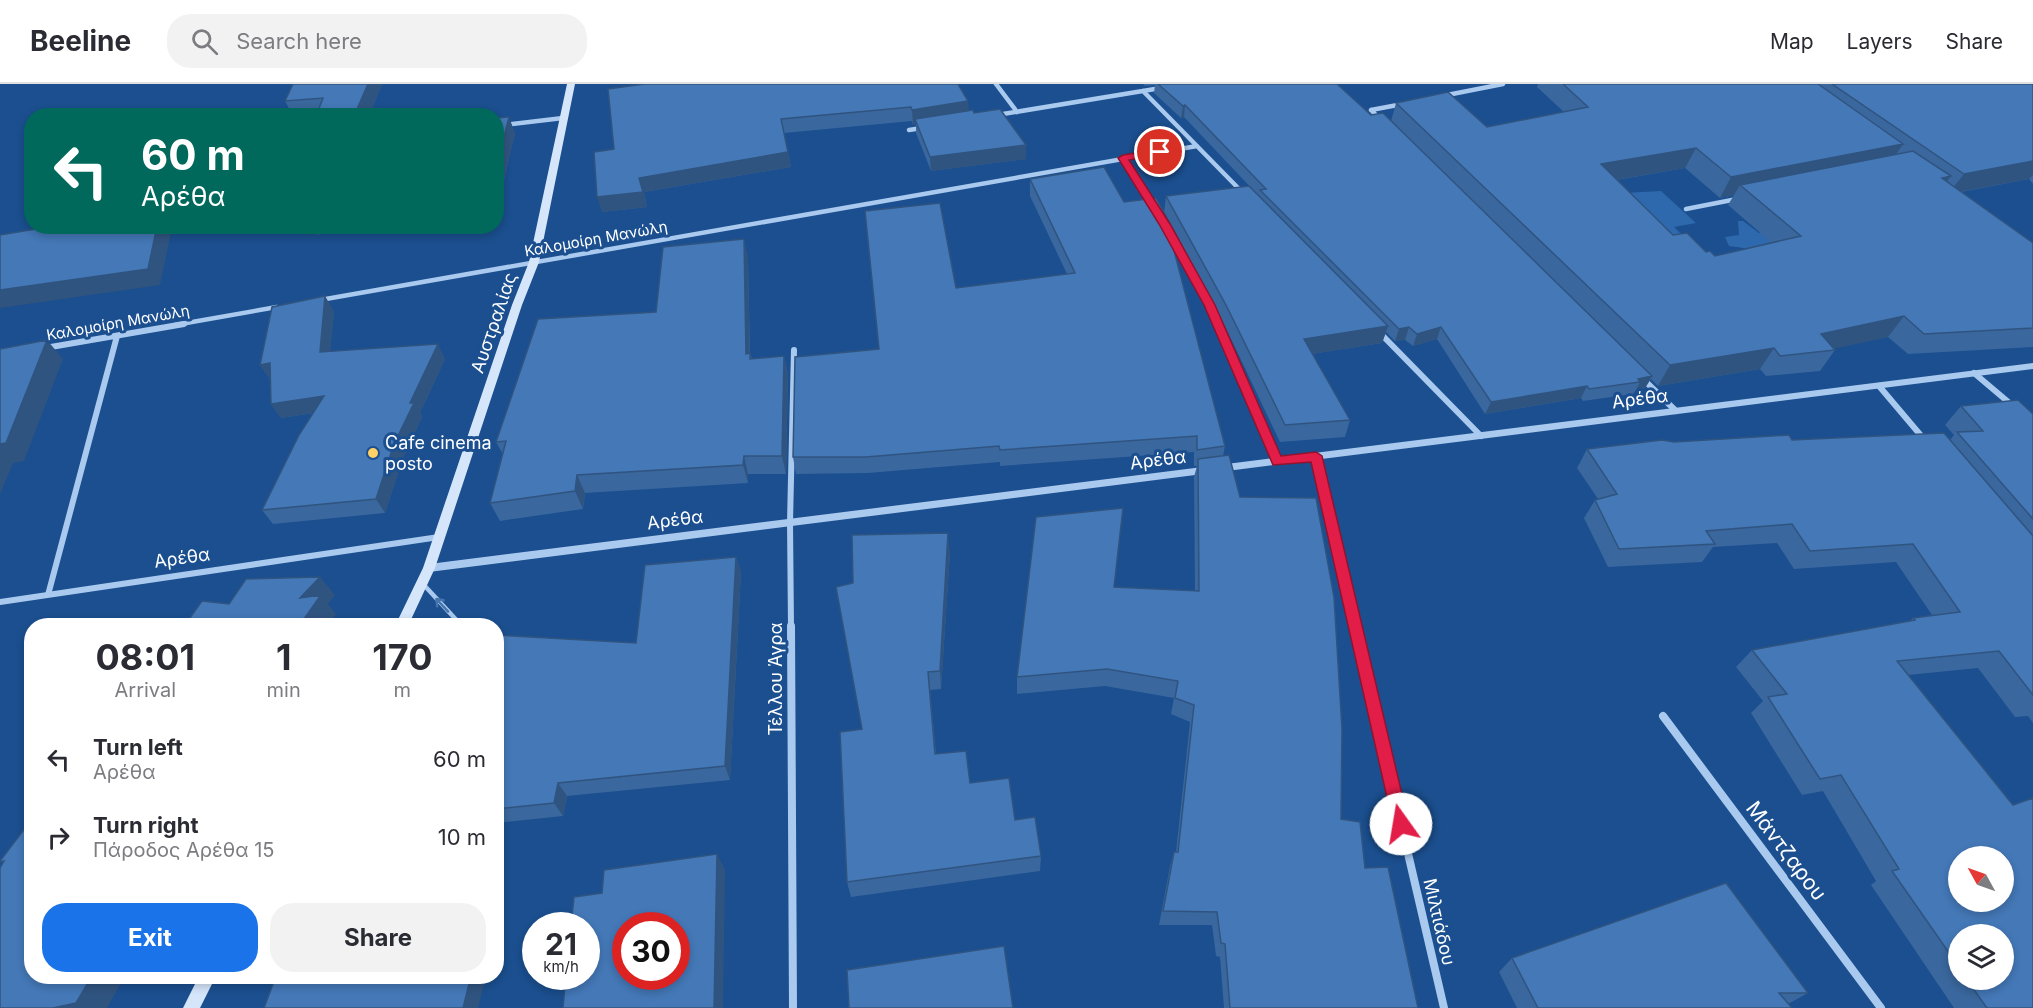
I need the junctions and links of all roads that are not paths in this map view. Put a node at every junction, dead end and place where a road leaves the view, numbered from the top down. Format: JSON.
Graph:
{"nodes":[{"id":1,"x":571,"y":84,"type":"edge"},
{"id":2,"x":996,"y":84,"type":"edge"},
{"id":3,"x":1503,"y":84,"type":"edge"},
{"id":4,"x":1163,"y":87,"type":"edge"},
{"id":5,"x":1143,"y":91,"type":"junction"},
{"id":6,"x":1437,"y":97,"type":"edge"},
{"id":7,"x":1415,"y":101,"type":"edge"},
{"id":8,"x":1017,"y":112,"type":"junction"},
{"id":9,"x":995,"y":115,"type":"edge"},
{"id":10,"x":563,"y":118,"type":"junction"},
{"id":11,"x":504,"y":125,"type":"edge"},
{"id":12,"x":930,"y":126,"type":"edge"},
{"id":13,"x":1388,"y":127,"type":"edge"},
{"id":14,"x":909,"y":130,"type":"edge"},
{"id":15,"x":1197,"y":146,"type":"junction"},
{"id":16,"x":1123,"y":158,"type":"junction"},
{"id":17,"x":1247,"y":197,"type":"edge"},
{"id":18,"x":1742,"y":198,"type":"edge"},
{"id":19,"x":1686,"y":209,"type":"dead end"},
{"id":20,"x":1159,"y":215,"type":"edge"},
{"id":21,"x":1170,"y":234,"type":"edge"},
{"id":22,"x":534,"y":262,"type":"junction"},
{"id":23,"x":314,"y":301,"type":"edge"},
{"id":24,"x":279,"y":307,"type":"edge"},
{"id":25,"x":1372,"y":325,"type":"edge"},
{"id":26,"x":117,"y":336,"type":"junction"},
{"id":27,"x":35,"y":350,"type":"edge"},
{"id":28,"x":794,"y":350,"type":"dead end"},
{"id":29,"x":2033,"y":366,"type":"edge"},
{"id":30,"x":1633,"y":369,"type":"edge"},
{"id":31,"x":1974,"y":374,"type":"junction"},
{"id":32,"x":1879,"y":386,"type":"junction"},
{"id":33,"x":2016,"y":408,"type":"edge"},
{"id":34,"x":1676,"y":411,"type":"junction"},
{"id":35,"x":1481,"y":436,"type":"junction"},
{"id":36,"x":1925,"y":441,"type":"edge"},
{"id":37,"x":1316,"y":456,"type":"junction"},
{"id":38,"x":1277,"y":461,"type":"junction"},
{"id":39,"x":790,"y":522,"type":"junction"},
{"id":40,"x":440,"y":537,"type":"junction"},
{"id":41,"x":429,"y":568,"type":"junction"},
{"id":42,"x":423,"y":584,"type":"junction"},
{"id":43,"x":48,"y":595,"type":"junction"},
{"id":44,"x":0,"y":602,"type":"edge"},
{"id":45,"x":405,"y":618,"type":"edge"},
{"id":46,"x":455,"y":618,"type":"edge"},
{"id":47,"x":1663,"y":716,"type":"dead end"},
{"id":48,"x":204,"y":984,"type":"edge"},
{"id":49,"x":191,"y":1008,"type":"edge"},
{"id":50,"x":793,"y":1008,"type":"edge"},
{"id":51,"x":1444,"y":1008,"type":"edge"},
{"id":52,"x":1881,"y":1008,"type":"edge"}],
"edges":[{"from":1,"to":10,"type":"main road","name":"Αυστραλίας"},
{"from":2,"to":8,"type":"street"},
{"from":3,"to":6,"type":"street"},
{"from":4,"to":5,"type":"street"},
{"from":5,"to":8,"type":"street"},
{"from":5,"to":15,"type":"street"},
{"from":7,"to":13,"type":"street"},
{"from":8,"to":9,"type":"street"},
{"from":10,"to":11,"type":"street"},
{"from":10,"to":22,"type":"main road","name":"Αυστραλίας"},
{"from":12,"to":14,"type":"street"},
{"from":15,"to":16,"type":"street","name":"Καλομοίρη Μανώλη"},
{"from":15,"to":17,"type":"street"},
{"from":16,"to":20,"type":"street"},
{"from":16,"to":22,"type":"street","name":"Καλομοίρη Μανώλη"},
{"from":18,"to":19,"type":"street"},
{"from":21,"to":38,"type":"street"},
{"from":22,"to":23,"type":"street","name":"Καλομοίρη Μανώλη"},
{"from":22,"to":40,"type":"main road","name":"Αυστραλίας"},
{"from":24,"to":26,"type":"street","name":"Καλομοίρη Μανώλη"},
{"from":25,"to":35,"type":"street"},
{"from":26,"to":27,"type":"street","name":"Καλομοίρη Μανώλη"},
{"from":26,"to":43,"type":"street"},
{"from":28,"to":39,"type":"street","name":"Τέλλου Άγρα"},
{"from":29,"to":31,"type":"street","name":"Αρέθα"},
{"from":30,"to":34,"type":"street"},
{"from":31,"to":32,"type":"street","name":"Αρέθα"},
{"from":31,"to":33,"type":"street"},
{"from":32,"to":34,"type":"street","name":"Αρέθα"},
{"from":32,"to":36,"type":"street"},
{"from":34,"to":35,"type":"street","name":"Αρέθα"},
{"from":35,"to":37,"type":"street","name":"Αρέθα"},
{"from":37,"to":38,"type":"street","name":"Αρέθα"},
{"from":37,"to":51,"type":"street","name":"Μιλτιάδου"},
{"from":38,"to":39,"type":"street","name":"Αρέθα"},
{"from":39,"to":41,"type":"street","name":"Αρέθα"},
{"from":39,"to":50,"type":"street","name":"Τέλλου Άγρα"},
{"from":40,"to":41,"type":"main road","name":"Αυστραλίας"},
{"from":40,"to":43,"type":"street","name":"Αρέθα"},
{"from":41,"to":42,"type":"main road","name":"Αυστραλίας"},
{"from":42,"to":45,"type":"main road","name":"Αυστραλίας"},
{"from":46,"to":42,"type":"lane","one_way":true},
{"from":43,"to":44,"type":"street","name":"Αρέθα"},
{"from":47,"to":52,"type":"street","name":"Μάντζαρου"},
{"from":48,"to":49,"type":"main road"}]}
